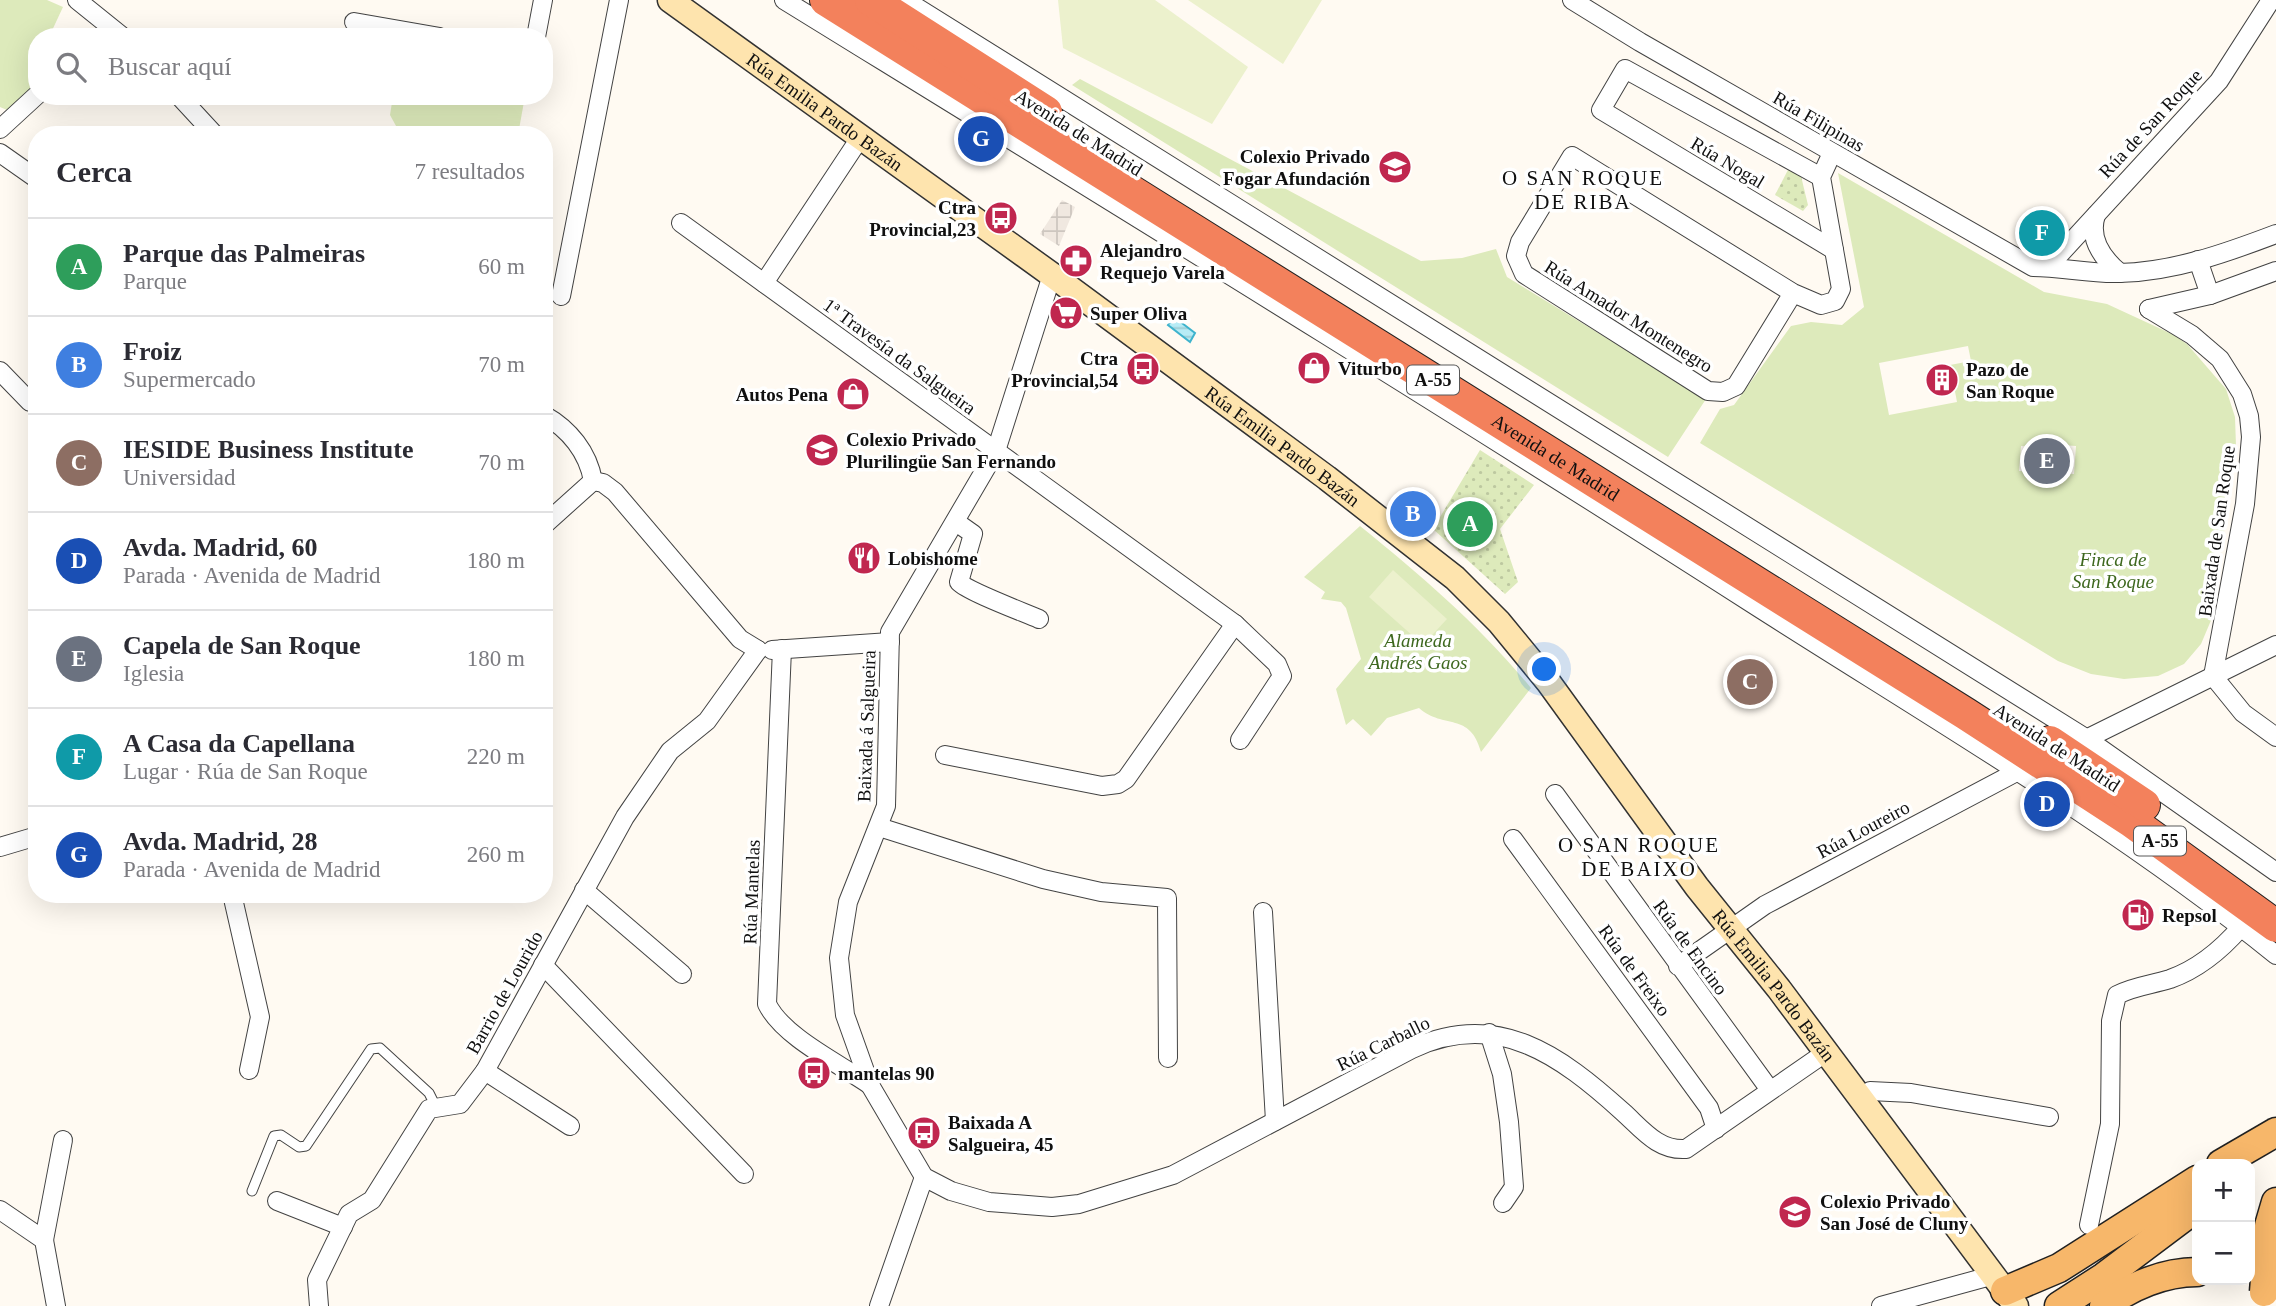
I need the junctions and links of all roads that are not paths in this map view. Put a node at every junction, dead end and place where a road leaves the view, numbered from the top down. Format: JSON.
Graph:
{"nodes":[{"id":1,"x":77,"y":0,"type":"edge"},
{"id":2,"x":543,"y":0,"type":"edge"},
{"id":3,"x":619,"y":0,"type":"edge"},
{"id":4,"x":670,"y":0,"type":"edge"},
{"id":5,"x":784,"y":0,"type":"edge"},
{"id":6,"x":825,"y":0,"type":"edge"},
{"id":7,"x":871,"y":0,"type":"edge"},
{"id":8,"x":905,"y":0,"type":"edge"},
{"id":9,"x":1572,"y":0,"type":"edge"},
{"id":10,"x":2271,"y":0,"type":"edge"},
{"id":11,"x":354,"y":22,"type":"dead end"},
{"id":12,"x":107,"y":28,"type":"edge"},
{"id":13,"x":388,"y":28,"type":"edge"},
{"id":14,"x":538,"y":28,"type":"edge"},
{"id":15,"x":28,"y":103,"type":"edge"},
{"id":16,"x":187,"y":105,"type":"edge"},
{"id":17,"x":207,"y":126,"type":"edge"},
{"id":18,"x":0,"y":129,"type":"edge"},
{"id":19,"x":860,"y":138,"type":"junction"},
{"id":20,"x":0,"y":153,"type":"edge"},
{"id":21,"x":1832,"y":153,"type":"junction"},
{"id":22,"x":28,"y":173,"type":"edge"},
{"id":23,"x":1821,"y":177,"type":"junction"},
{"id":24,"x":2096,"y":215,"type":"junction"},
{"id":25,"x":681,"y":223,"type":"dead end"},
{"id":26,"x":2276,"y":234,"type":"edge"},
{"id":27,"x":1834,"y":250,"type":"junction"},
{"id":28,"x":2198,"y":260,"type":"junction"},
{"id":29,"x":2049,"y":266,"type":"junction"},
{"id":30,"x":2276,"y":271,"type":"edge"},
{"id":31,"x":2120,"y":273,"type":"junction"},
{"id":32,"x":1052,"y":275,"type":"junction"},
{"id":33,"x":764,"y":283,"type":"junction"},
{"id":34,"x":1793,"y":293,"type":"junction"},
{"id":35,"x":2210,"y":295,"type":"junction"},
{"id":36,"x":561,"y":296,"type":"dead end"},
{"id":37,"x":0,"y":371,"type":"edge"},
{"id":38,"x":28,"y":400,"type":"edge"},
{"id":39,"x":553,"y":420,"type":"edge"},
{"id":40,"x":996,"y":451,"type":"junction"},
{"id":41,"x":593,"y":481,"type":"junction"},
{"id":42,"x":553,"y":517,"type":"edge"},
{"id":43,"x":956,"y":522,"type":"junction"},
{"id":44,"x":1039,"y":620,"type":"dead end"},
{"id":45,"x":1233,"y":623,"type":"junction"},
{"id":46,"x":890,"y":642,"type":"junction"},
{"id":47,"x":2276,"y":645,"type":"edge"},
{"id":48,"x":782,"y":649,"type":"junction"},
{"id":49,"x":758,"y":650,"type":"junction"},
{"id":50,"x":2213,"y":676,"type":"junction"},
{"id":51,"x":2276,"y":737,"type":"edge"},
{"id":52,"x":1240,"y":740,"type":"dead end"},
{"id":53,"x":945,"y":755,"type":"dead end"},
{"id":54,"x":2051,"y":756,"type":"junction"},
{"id":55,"x":1555,"y":794,"type":"dead end"},
{"id":56,"x":879,"y":827,"type":"junction"},
{"id":57,"x":28,"y":839,"type":"edge"},
{"id":58,"x":1513,"y":839,"type":"dead end"},
{"id":59,"x":0,"y":847,"type":"edge"},
{"id":60,"x":2276,"y":873,"type":"edge"},
{"id":61,"x":584,"y":890,"type":"junction"},
{"id":62,"x":2276,"y":900,"type":"edge"},
{"id":63,"x":234,"y":903,"type":"edge"},
{"id":64,"x":1263,"y":912,"type":"dead end"},
{"id":65,"x":2276,"y":926,"type":"edge"},
{"id":66,"x":2241,"y":927,"type":"junction"},
{"id":67,"x":1731,"y":929,"type":"junction"},
{"id":68,"x":2276,"y":955,"type":"edge"},
{"id":69,"x":543,"y":965,"type":"junction"},
{"id":70,"x":1678,"y":965,"type":"junction"},
{"id":71,"x":682,"y":974,"type":"dead end"},
{"id":72,"x":1489,"y":1033,"type":"junction"},
{"id":73,"x":1825,"y":1053,"type":"junction"},
{"id":74,"x":1168,"y":1058,"type":"dead end"},
{"id":75,"x":248,"y":1070,"type":"dead end"},
{"id":76,"x":485,"y":1071,"type":"junction"},
{"id":77,"x":870,"y":1085,"type":"junction"},
{"id":78,"x":1770,"y":1090,"type":"junction"},
{"id":79,"x":1860,"y":1098,"type":"junction"},
{"id":80,"x":436,"y":1107,"type":"junction"},
{"id":81,"x":2049,"y":1117,"type":"dead end"},
{"id":82,"x":1275,"y":1121,"type":"junction"},
{"id":83,"x":570,"y":1126,"type":"dead end"},
{"id":84,"x":1716,"y":1129,"type":"junction"},
{"id":85,"x":2276,"y":1132,"type":"edge"},
{"id":86,"x":2276,"y":1138,"type":"edge"},
{"id":87,"x":63,"y":1140,"type":"dead end"},
{"id":88,"x":2230,"y":1159,"type":"edge"},
{"id":89,"x":2253,"y":1159,"type":"edge"},
{"id":90,"x":744,"y":1174,"type":"dead end"},
{"id":91,"x":923,"y":1177,"type":"junction"},
{"id":92,"x":2192,"y":1183,"type":"edge"},
{"id":93,"x":252,"y":1191,"type":"dead end"},
{"id":94,"x":277,"y":1201,"type":"dead end"},
{"id":95,"x":2276,"y":1202,"type":"edge"},
{"id":96,"x":1503,"y":1203,"type":"dead end"},
{"id":97,"x":0,"y":1210,"type":"edge"},
{"id":98,"x":2192,"y":1210,"type":"edge"},
{"id":99,"x":2089,"y":1225,"type":"dead end"},
{"id":100,"x":343,"y":1227,"type":"junction"},
{"id":101,"x":44,"y":1240,"type":"junction"},
{"id":102,"x":2192,"y":1273,"type":"edge"},
{"id":103,"x":2264,"y":1286,"type":"edge"},
{"id":104,"x":2005,"y":1291,"type":"edge"},
{"id":105,"x":56,"y":1306,"type":"edge"},
{"id":106,"x":319,"y":1306,"type":"edge"},
{"id":107,"x":879,"y":1306,"type":"edge"},
{"id":108,"x":1881,"y":1306,"type":"edge"},
{"id":109,"x":2059,"y":1306,"type":"edge"},
{"id":110,"x":2105,"y":1306,"type":"edge"}],
"edges":[{"from":1,"to":12,"type":"street"},
{"from":2,"to":14,"type":"street"},
{"from":3,"to":36,"type":"street"},
{"from":4,"to":19,"type":"street","name":"Rúa Emilia Pardo Bazán"},
{"from":5,"to":54,"type":"street","name":"Avenida de Madrid"},
{"from":6,"to":54,"type":"highway","name":"Avenida de Madrid","number":"A-55"},
{"from":7,"to":54,"type":"highway","name":"Avenida de Madrid","number":"A-55"},
{"from":8,"to":54,"type":"street","name":"Avenida de Madrid"},
{"from":9,"to":21,"type":"street","name":"Rúa Filipinas"},
{"from":10,"to":24,"type":"street","name":"Rúa de San Roque"},
{"from":11,"to":13,"type":"street"},
{"from":15,"to":18,"type":"street"},
{"from":16,"to":17,"type":"street"},
{"from":19,"to":32,"type":"street","name":"Rúa Emilia Pardo Bazán"},
{"from":19,"to":33,"type":"street"},
{"from":20,"to":22,"type":"street"},
{"from":21,"to":23,"type":"street"},
{"from":21,"to":29,"type":"street","name":"Rúa Filipinas"},
{"from":23,"to":27,"type":"street"},
{"from":23,"to":27,"type":"street","name":"Rúa Nogal"},
{"from":24,"to":29,"type":"street","name":"Rúa de San Roque"},
{"from":24,"to":31,"type":"street"},
{"from":25,"to":33,"type":"street","name":"1ª Travesía da Salgueira"},
{"from":26,"to":28,"type":"street","name":"Rúa Filipinas"},
{"from":27,"to":34,"type":"street"},
{"from":28,"to":31,"type":"street","name":"Rúa Filipinas"},
{"from":28,"to":35,"type":"street"},
{"from":29,"to":31,"type":"street","name":"Rúa Filipinas"},
{"from":30,"to":35,"type":"street"},
{"from":32,"to":40,"type":"street","name":"Baixada á Salgueira"},
{"from":32,"to":67,"type":"street","name":"Rúa Emilia Pardo Bazán"},
{"from":33,"to":40,"type":"street","name":"1ª Travesía da Salgueira"},
{"from":34,"to":34,"type":"street","name":"Rúa Amador Montenegro"},
{"from":35,"to":50,"type":"street","name":"Baixada de San Roque"},
{"from":37,"to":38,"type":"street"},
{"from":39,"to":41,"type":"street"},
{"from":40,"to":43,"type":"street","name":"Baixada á Salgueira"},
{"from":40,"to":45,"type":"street","name":"1ª Travesía da Salgueira"},
{"from":41,"to":42,"type":"street"},
{"from":41,"to":49,"type":"street"},
{"from":43,"to":44,"type":"street"},
{"from":43,"to":46,"type":"street","name":"Baixada á Salgueira"},
{"from":45,"to":52,"type":"street","name":"1ª Travesía da Salgueira"},
{"from":45,"to":53,"type":"street"},
{"from":46,"to":48,"type":"street"},
{"from":46,"to":56,"type":"street","name":"Baixada á Salgueira"},
{"from":47,"to":50,"type":"street","name":"Rúa Loureiro"},
{"from":48,"to":49,"type":"street"},
{"from":48,"to":77,"type":"street","name":"Rúa Mantelas"},
{"from":49,"to":61,"type":"street","name":"Barrio de Lourido"},
{"from":50,"to":51,"type":"street"},
{"from":50,"to":54,"type":"street","name":"Rúa Loureiro"},
{"from":54,"to":60,"type":"street"},
{"from":54,"to":62,"type":"highway","name":"Avenida de Madrid","number":"A-55"},
{"from":54,"to":65,"type":"highway","name":"Avenida de Madrid","number":"A-55"},
{"from":54,"to":66,"type":"street"},
{"from":54,"to":67,"type":"street","name":"Rúa Loureiro"},
{"from":55,"to":70,"type":"street","name":"Rúa de Encino"},
{"from":56,"to":74,"type":"street"},
{"from":56,"to":77,"type":"street","name":"Baixada á Salgueira"},
{"from":57,"to":59,"type":"street"},
{"from":58,"to":84,"type":"street","name":"Rúa de Freixo"},
{"from":61,"to":69,"type":"street","name":"Barrio de Lourido"},
{"from":61,"to":71,"type":"street"},
{"from":63,"to":75,"type":"street"},
{"from":64,"to":82,"type":"street"},
{"from":66,"to":68,"type":"street"},
{"from":66,"to":99,"type":"street"},
{"from":67,"to":70,"type":"street","name":"Rúa Loureiro"},
{"from":67,"to":73,"type":"street","name":"Rúa Emilia Pardo Bazán"},
{"from":69,"to":76,"type":"street","name":"Barrio de Lourido"},
{"from":69,"to":90,"type":"street"},
{"from":70,"to":78,"type":"street","name":"Rúa de Encino"},
{"from":72,"to":82,"type":"street","name":"Rúa Carballo"},
{"from":72,"to":84,"type":"street","name":"Rúa Carballo"},
{"from":72,"to":96,"type":"street"},
{"from":73,"to":78,"type":"street","name":"Rúa Carballo"},
{"from":73,"to":79,"type":"street","name":"Rúa Emilia Pardo Bazán"},
{"from":76,"to":80,"type":"street","name":"Barrio de Lourido"},
{"from":76,"to":83,"type":"street"},
{"from":77,"to":91,"type":"street","name":"Baixada á Salgueira"},
{"from":78,"to":84,"type":"street","name":"Rúa Carballo"},
{"from":79,"to":81,"type":"street"},
{"from":79,"to":104,"type":"street","name":"Rúa Emilia Pardo Bazán"},
{"from":80,"to":93,"type":"lane"},
{"from":80,"to":100,"type":"street","name":"Barrio de Lourido"},
{"from":82,"to":91,"type":"street","name":"Rúa Carballo"},
{"from":85,"to":88,"type":"main road"},
{"from":86,"to":89,"type":"main road"},
{"from":87,"to":101,"type":"street"},
{"from":91,"to":107,"type":"street"},
{"from":92,"to":104,"type":"main road"},
{"from":94,"to":100,"type":"street"},
{"from":95,"to":103,"type":"main road"},
{"from":97,"to":101,"type":"street"},
{"from":98,"to":109,"type":"main road"},
{"from":100,"to":106,"type":"street","name":"Barrio de Lourido"},
{"from":101,"to":105,"type":"street"},
{"from":102,"to":110,"type":"main road"},
{"from":104,"to":108,"type":"street"}]}
